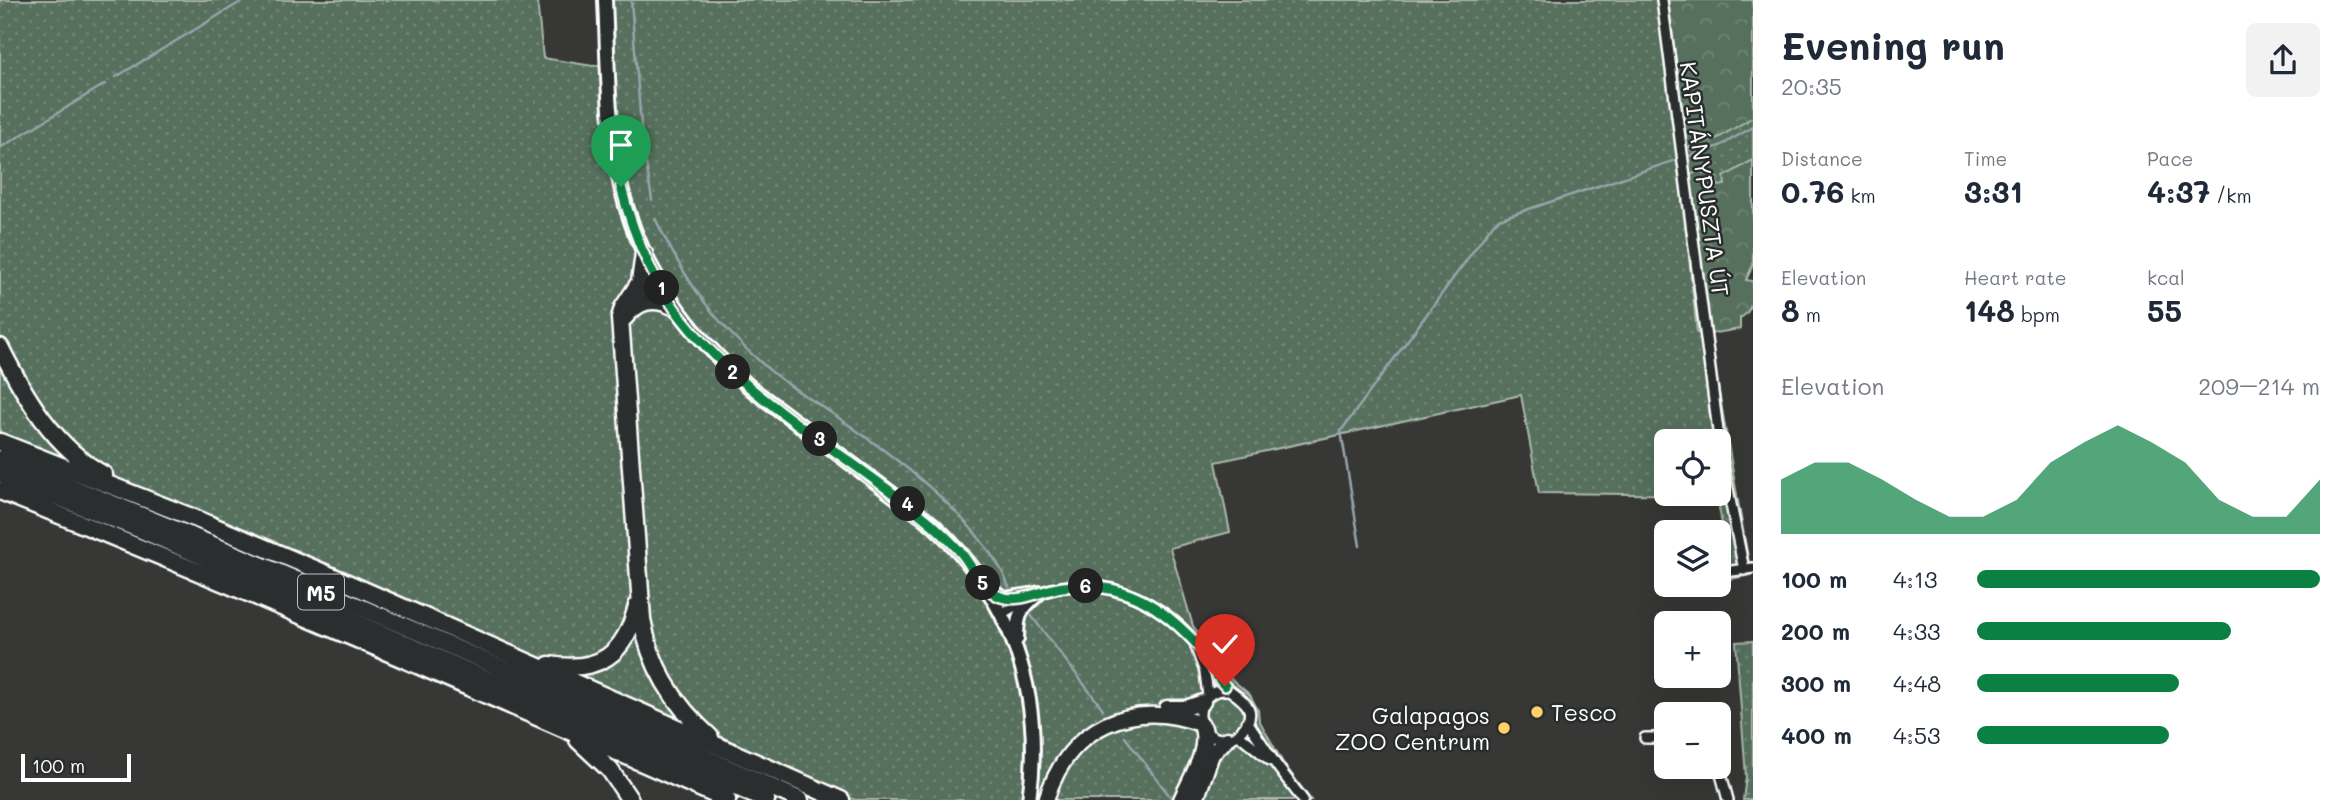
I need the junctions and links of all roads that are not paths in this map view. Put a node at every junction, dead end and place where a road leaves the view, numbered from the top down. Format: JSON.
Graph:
{"nodes":[{"id":1,"x":605,"y":0,"type":"edge"},
{"id":2,"x":1662,"y":0,"type":"edge"},
{"id":3,"x":644,"y":254,"type":"junction"},
{"id":4,"x":659,"y":283,"type":"junction"},
{"id":5,"x":637,"y":288,"type":"junction"},
{"id":6,"x":673,"y":306,"type":"junction"},
{"id":7,"x":620,"y":323,"type":"junction"},
{"id":8,"x":0,"y":348,"type":"edge"},
{"id":9,"x":0,"y":442,"type":"edge"},
{"id":10,"x":0,"y":459,"type":"edge"},
{"id":11,"x":0,"y":474,"type":"edge"},
{"id":12,"x":0,"y":491,"type":"edge"},
{"id":13,"x":194,"y":518,"type":"junction"},
{"id":14,"x":1748,"y":569,"type":"edge"},
{"id":15,"x":986,"y":587,"type":"junction"},
{"id":16,"x":1039,"y":593,"type":"junction"},
{"id":17,"x":639,"y":597,"type":"junction"},
{"id":18,"x":1001,"y":614,"type":"junction"},
{"id":19,"x":1196,"y":645,"type":"junction"},
{"id":20,"x":1017,"y":647,"type":"junction"},
{"id":21,"x":520,"y":658,"type":"junction"},
{"id":22,"x":1228,"y":690,"type":"junction"},
{"id":23,"x":1205,"y":699,"type":"junction"},
{"id":24,"x":1145,"y":714,"type":"junction"},
{"id":25,"x":536,"y":716,"type":"junction"},
{"id":26,"x":1247,"y":721,"type":"junction"},
{"id":27,"x":1203,"y":726,"type":"junction"},
{"id":28,"x":1233,"y":736,"type":"junction"},
{"id":29,"x":1645,"y":738,"type":"dead end"},
{"id":30,"x":1654,"y":738,"type":"edge"},
{"id":31,"x":719,"y":746,"type":"junction"},
{"id":32,"x":1276,"y":766,"type":"junction"},
{"id":33,"x":1722,"y":779,"type":"edge"},
{"id":34,"x":630,"y":800,"type":"edge"},
{"id":35,"x":727,"y":800,"type":"edge"},
{"id":36,"x":766,"y":800,"type":"edge"},
{"id":37,"x":800,"y":800,"type":"edge"},
{"id":38,"x":841,"y":800,"type":"edge"},
{"id":39,"x":1029,"y":800,"type":"edge"},
{"id":40,"x":1045,"y":800,"type":"edge"},
{"id":41,"x":1182,"y":800,"type":"edge"},
{"id":42,"x":1196,"y":800,"type":"edge"},
{"id":43,"x":1303,"y":800,"type":"edge"},
{"id":44,"x":1728,"y":800,"type":"edge"}],
"edges":[{"from":1,"to":3,"type":"main road"},
{"from":2,"to":14,"type":"street","name":"KAPITÁNYPUSZTA ÚT"},
{"from":3,"to":4,"type":"main road"},
{"from":3,"to":5,"type":"highway"},
{"from":4,"to":5,"type":"highway"},
{"from":4,"to":6,"type":"main road"},
{"from":4,"to":7,"type":"highway"},
{"from":5,"to":7,"type":"highway"},
{"from":6,"to":7,"type":"highway"},
{"from":6,"to":15,"type":"main road"},
{"from":7,"to":17,"type":"highway"},
{"from":8,"to":13,"type":"highway"},
{"from":9,"to":13,"type":"highway","number":"M5"},
{"from":10,"to":37,"type":"highway","number":"M5"},
{"from":11,"to":36,"type":"highway","number":"M5"},
{"from":12,"to":25,"type":"highway","number":"M5"},
{"from":13,"to":21,"type":"highway","number":"M5"},
{"from":15,"to":16,"type":"main road"},
{"from":15,"to":18,"type":"main road"},
{"from":16,"to":18,"type":"street"},
{"from":16,"to":19,"type":"street"},
{"from":16,"to":20,"type":"main road"},
{"from":17,"to":21,"type":"highway"},
{"from":17,"to":31,"type":"highway"},
{"from":18,"to":20,"type":"main road"},
{"from":19,"to":22,"type":"street"},
{"from":19,"to":23,"type":"street"},
{"from":20,"to":39,"type":"main road"},
{"from":21,"to":31,"type":"highway","number":"M5"},
{"from":22,"to":23,"type":"street"},
{"from":22,"to":26,"type":"street"},
{"from":23,"to":24,"type":"main road"},
{"from":23,"to":27,"type":"street"},
{"from":24,"to":27,"type":"main road"},
{"from":24,"to":40,"type":"main road"},
{"from":25,"to":34,"type":"highway"},
{"from":25,"to":35,"type":"highway","number":"M5"},
{"from":26,"to":28,"type":"street"},
{"from":26,"to":32,"type":"street"},
{"from":27,"to":28,"type":"street"},
{"from":27,"to":41,"type":"highway"},
{"from":28,"to":32,"type":"street"},
{"from":28,"to":42,"type":"main road"},
{"from":29,"to":30,"type":"street"},
{"from":31,"to":38,"type":"highway","number":"M5"},
{"from":32,"to":43,"type":"street"},
{"from":33,"to":44,"type":"street"}]}
